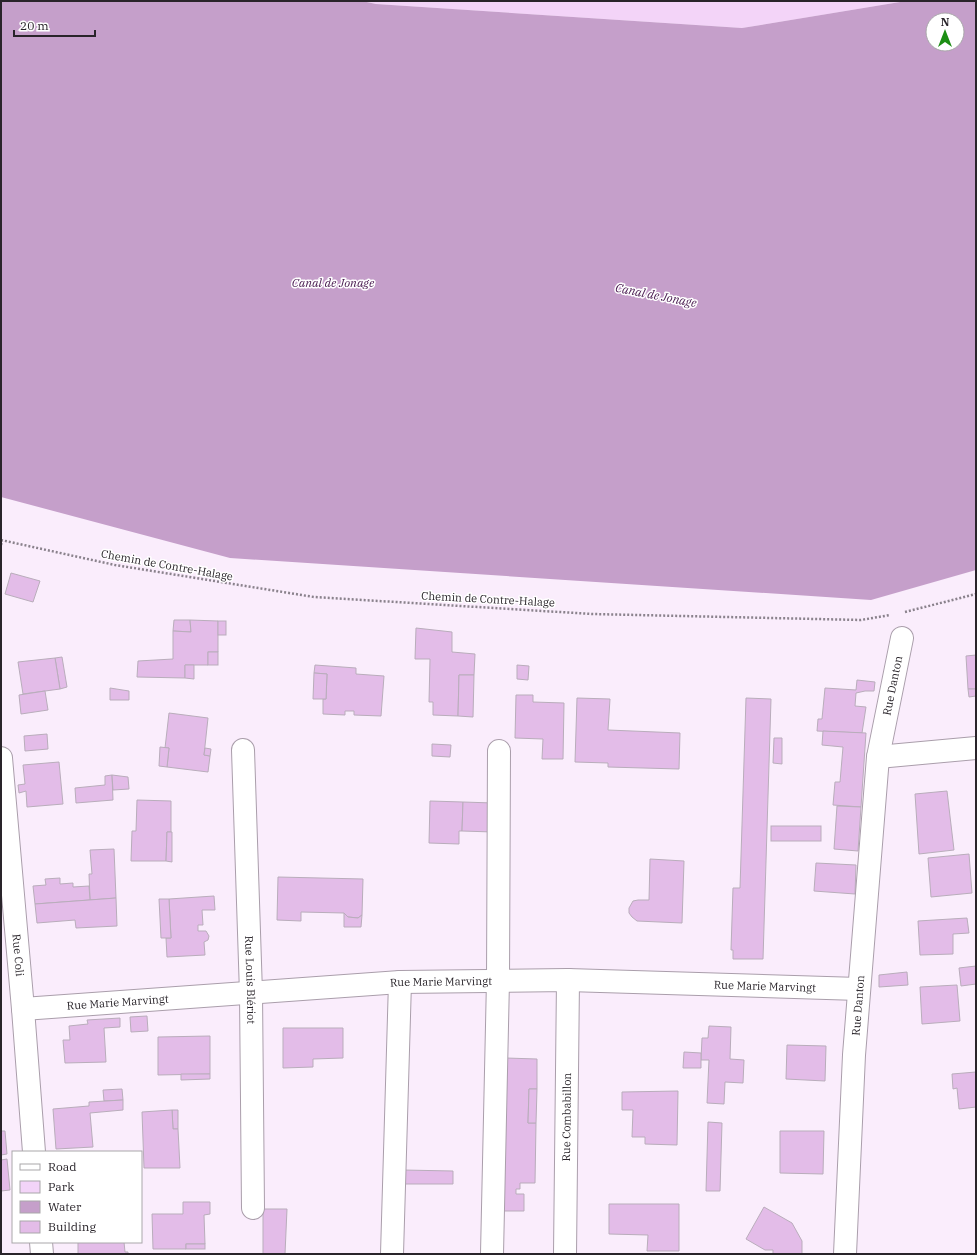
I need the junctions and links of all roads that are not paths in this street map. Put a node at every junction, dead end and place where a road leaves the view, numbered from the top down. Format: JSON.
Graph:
{"nodes":[{"id":1,"x":902,"y":638,"type":"dead end"},
{"id":2,"x":976,"y":748,"type":"edge"},
{"id":3,"x":243,"y":750,"type":"dead end"},
{"id":4,"x":499,"y":751,"type":"dead end"},
{"id":5,"x":878,"y":757,"type":"junction"},
{"id":6,"x":1,"y":758,"type":"edge"},
{"id":7,"x":498,"y":980,"type":"junction"},
{"id":8,"x":568,"y":980,"type":"junction"},
{"id":9,"x":400,"y":982,"type":"junction"},
{"id":10,"x":859,"y":989,"type":"junction"},
{"id":11,"x":251,"y":993,"type":"junction"},
{"id":12,"x":23,"y":1008,"type":"junction"},
{"id":13,"x":34,"y":1151,"type":"edge"},
{"id":14,"x":253,"y":1208,"type":"dead end"},
{"id":15,"x":41,"y":1243,"type":"edge"},
{"id":16,"x":42,"y":1254,"type":"edge"},
{"id":17,"x":392,"y":1254,"type":"edge"},
{"id":18,"x":492,"y":1254,"type":"edge"},
{"id":19,"x":565,"y":1254,"type":"edge"},
{"id":20,"x":845,"y":1254,"type":"edge"}],
"edges":[{"from":1,"to":5,"type":"street","name":"Rue Danton"},
{"from":2,"to":5,"type":"street"},
{"from":3,"to":11,"type":"street","name":"Rue Louis Blériot"},
{"from":4,"to":7,"type":"street"},
{"from":5,"to":10,"type":"street","name":"Rue Danton"},
{"from":6,"to":12,"type":"street","name":"Rue Coli"},
{"from":7,"to":8,"type":"street","name":"Rue Marie Marvingt"},
{"from":7,"to":9,"type":"street","name":"Rue Marie Marvingt"},
{"from":7,"to":18,"type":"street"},
{"from":8,"to":10,"type":"street","name":"Rue Marie Marvingt"},
{"from":8,"to":19,"type":"street","name":"Rue Combabillon"},
{"from":9,"to":11,"type":"street","name":"Rue Marie Marvingt"},
{"from":9,"to":17,"type":"street"},
{"from":10,"to":20,"type":"street","name":"Rue Danton"},
{"from":11,"to":12,"type":"street","name":"Rue Marie Marvingt"},
{"from":11,"to":14,"type":"street","name":"Rue Louis Blériot"},
{"from":12,"to":13,"type":"street","name":"Rue Coli"},
{"from":15,"to":16,"type":"street"}]}
